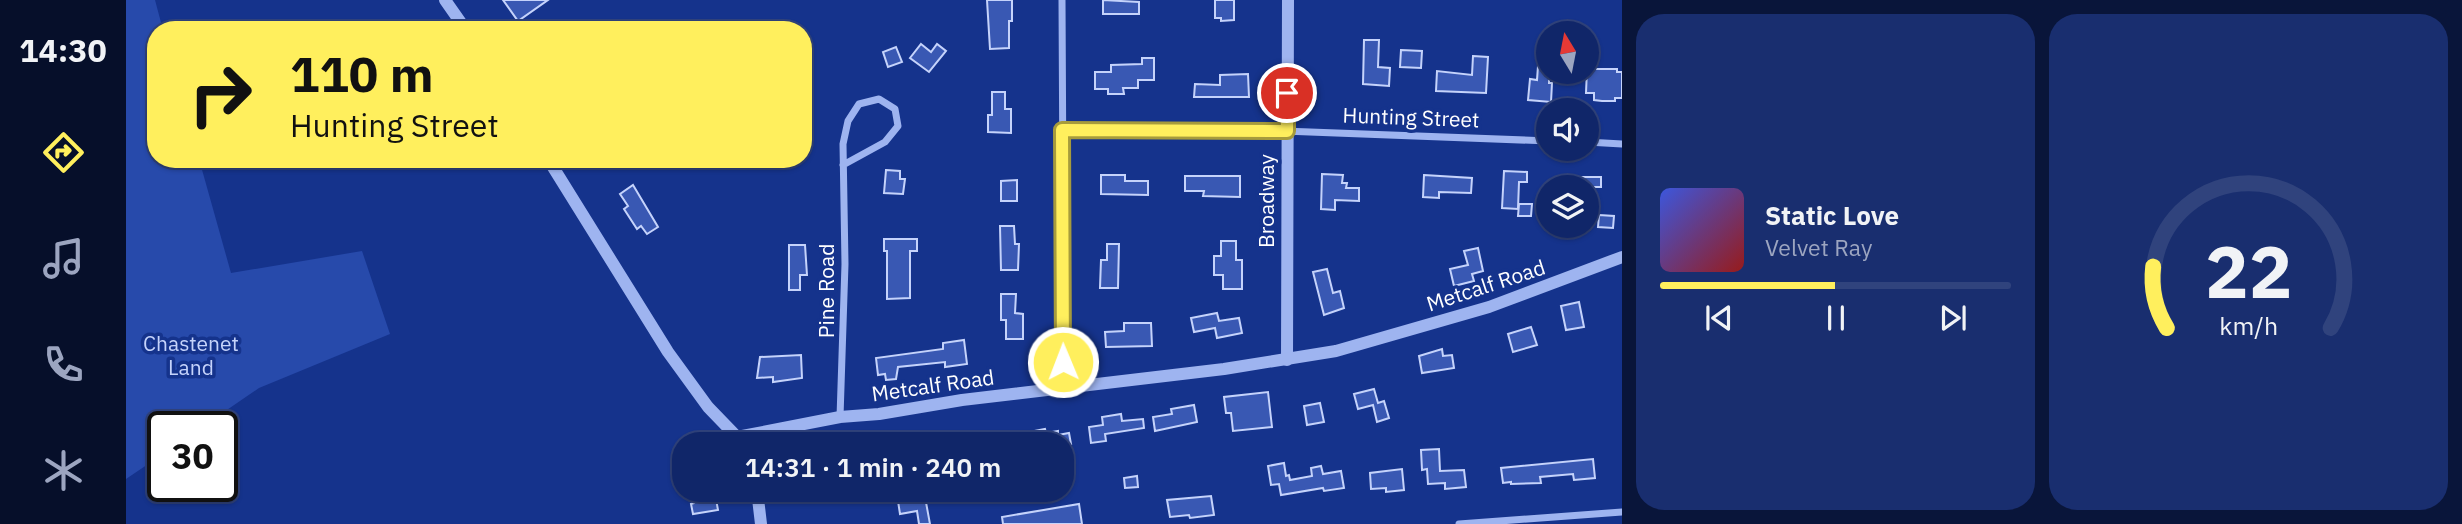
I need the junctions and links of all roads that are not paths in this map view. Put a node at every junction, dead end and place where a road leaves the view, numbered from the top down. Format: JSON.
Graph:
{"nodes":[{"id":1,"x":445,"y":0,"type":"edge"},
{"id":2,"x":1062,"y":0,"type":"edge"},
{"id":3,"x":1288,"y":0,"type":"edge"},
{"id":4,"x":460,"y":21,"type":"edge"},
{"id":5,"x":1062,"y":130,"type":"junction"},
{"id":6,"x":1287,"y":131,"type":"junction"},
{"id":7,"x":1536,"y":141,"type":"edge"},
{"id":8,"x":1599,"y":143,"type":"edge"},
{"id":9,"x":1622,"y":144,"type":"edge"},
{"id":10,"x":843,"y":165,"type":"junction"},
{"id":11,"x":554,"y":168,"type":"edge"},
{"id":12,"x":1622,"y":257,"type":"edge"},
{"id":13,"x":1287,"y":360,"type":"junction"},
{"id":14,"x":1064,"y":388,"type":"junction"},
{"id":15,"x":840,"y":416,"type":"junction"},
{"id":16,"x":731,"y":432,"type":"edge"},
{"id":17,"x":775,"y":432,"type":"edge"},
{"id":18,"x":758,"y":502,"type":"edge"},
{"id":19,"x":1622,"y":512,"type":"edge"},
{"id":20,"x":761,"y":524,"type":"edge"},
{"id":21,"x":1459,"y":524,"type":"edge"}],
"edges":[{"from":1,"to":4,"type":"street"},
{"from":2,"to":5,"type":"street"},
{"from":3,"to":6,"type":"street","name":"Broadway"},
{"from":5,"to":6,"type":"street","name":"Hunting Street"},
{"from":5,"to":14,"type":"street"},
{"from":6,"to":7,"type":"street","name":"Hunting Street"},
{"from":6,"to":13,"type":"street","name":"Broadway"},
{"from":8,"to":9,"type":"street"},
{"from":10,"to":10,"type":"street","name":"Pine Road"},
{"from":10,"to":15,"type":"street","name":"Pine Road"},
{"from":11,"to":16,"type":"street","name":"Metcalf Road"},
{"from":12,"to":13,"type":"street","name":"Metcalf Road"},
{"from":13,"to":14,"type":"street","name":"Metcalf Road"},
{"from":14,"to":15,"type":"street","name":"Metcalf Road"},
{"from":15,"to":17,"type":"street","name":"Metcalf Road"},
{"from":18,"to":20,"type":"street"},
{"from":19,"to":21,"type":"street"}]}
